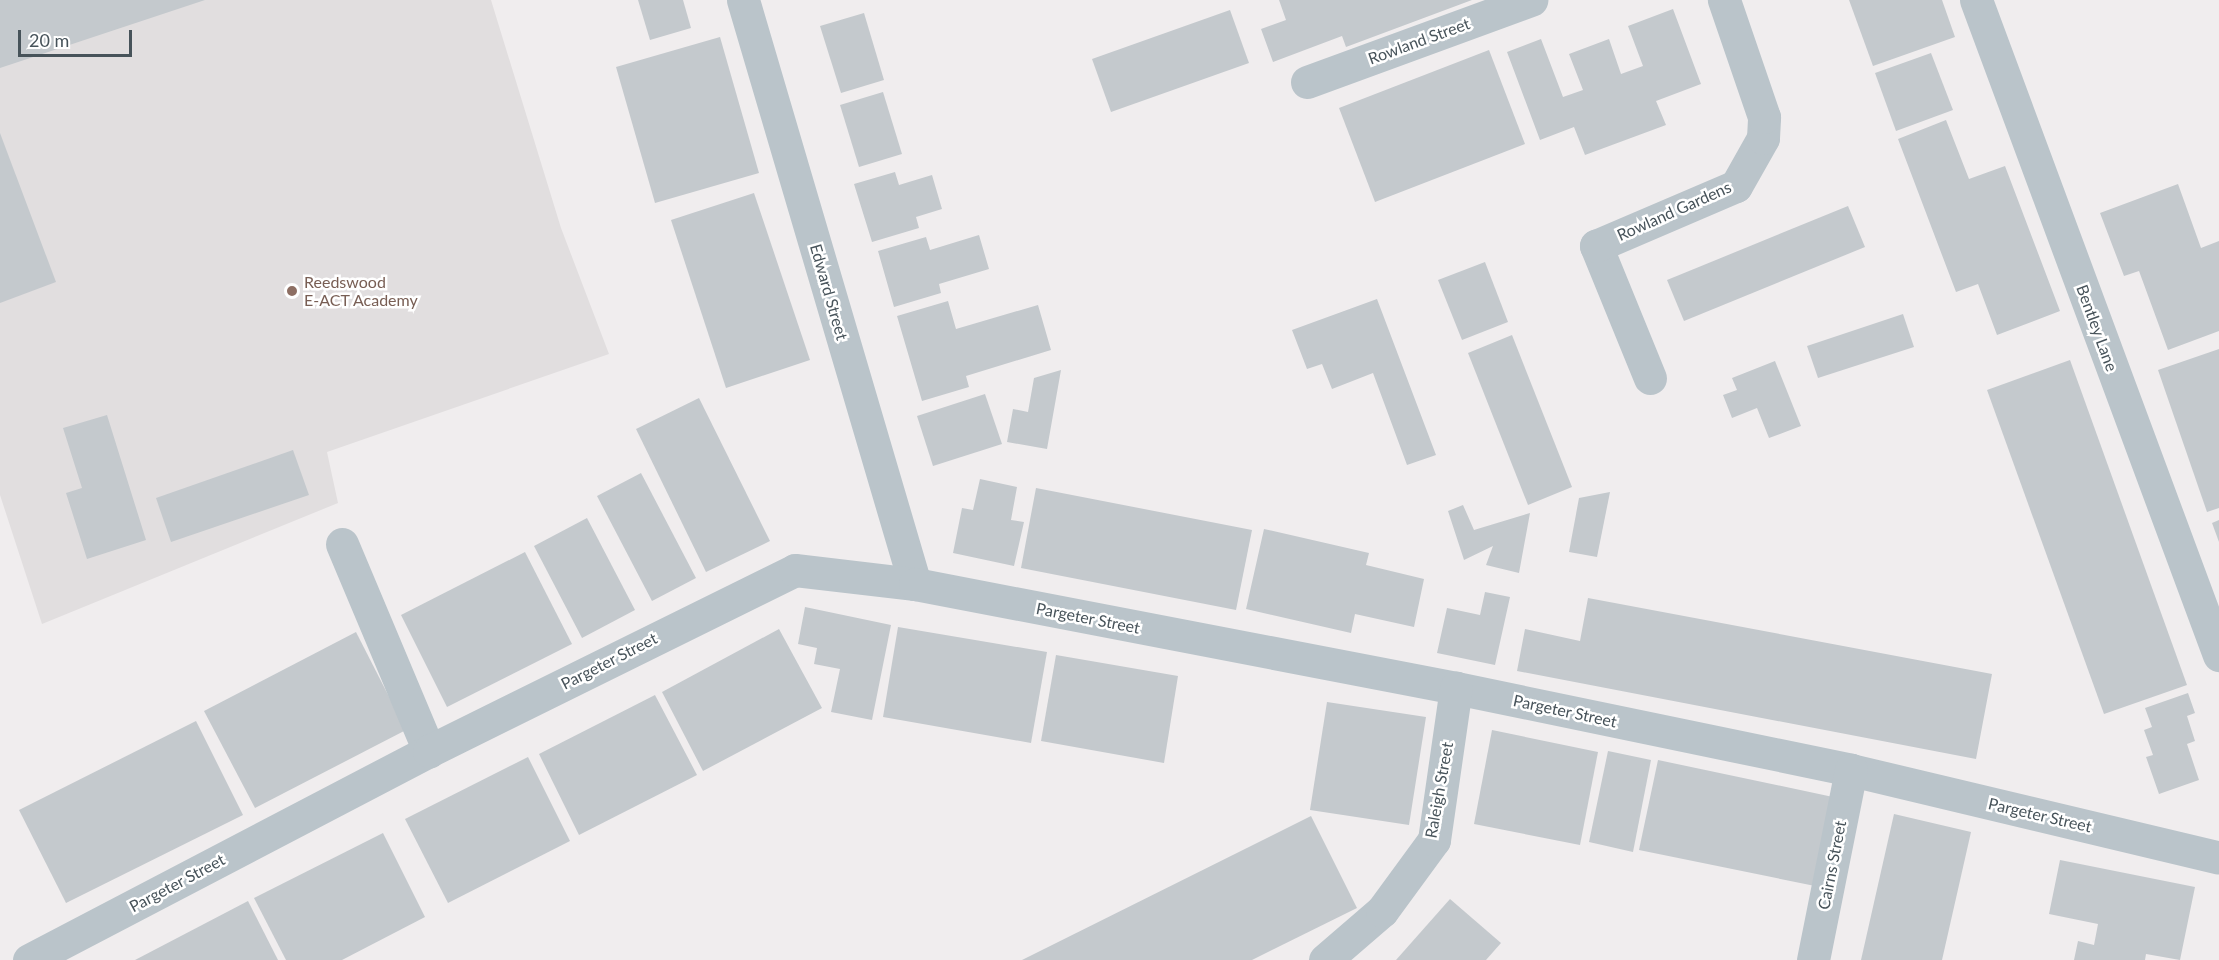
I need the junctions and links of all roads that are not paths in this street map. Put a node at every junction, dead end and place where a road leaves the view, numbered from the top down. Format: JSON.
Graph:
{"nodes":[{"id":1,"x":742,"y":0,"type":"edge"},
{"id":2,"x":1531,"y":0,"type":"edge"},
{"id":3,"x":1724,"y":0,"type":"edge"},
{"id":4,"x":1976,"y":0,"type":"edge"},
{"id":5,"x":1307,"y":82,"type":"dead end"},
{"id":6,"x":1650,"y":378,"type":"dead end"},
{"id":7,"x":342,"y":544,"type":"dead end"},
{"id":8,"x":915,"y":584,"type":"junction"},
{"id":9,"x":2219,"y":655,"type":"edge"},
{"id":10,"x":1456,"y":688,"type":"junction"},
{"id":11,"x":429,"y":751,"type":"junction"},
{"id":12,"x":1851,"y":770,"type":"junction"},
{"id":13,"x":2219,"y":858,"type":"edge"},
{"id":14,"x":29,"y":960,"type":"edge"},
{"id":15,"x":1325,"y":960,"type":"edge"},
{"id":16,"x":1813,"y":960,"type":"edge"}],
"edges":[{"from":1,"to":8,"type":"street","name":"Edward Street"},
{"from":2,"to":5,"type":"street","name":"Rowland Street"},
{"from":3,"to":6,"type":"street","name":"Rowland Gardens"},
{"from":4,"to":9,"type":"street","name":"Bentley Lane"},
{"from":7,"to":11,"type":"street"},
{"from":8,"to":10,"type":"street","name":"Pargeter Street"},
{"from":8,"to":11,"type":"street","name":"Pargeter Street"},
{"from":10,"to":12,"type":"street","name":"Pargeter Street"},
{"from":10,"to":15,"type":"street","name":"Raleigh Street"},
{"from":11,"to":14,"type":"street","name":"Pargeter Street"},
{"from":12,"to":13,"type":"street","name":"Pargeter Street"},
{"from":12,"to":16,"type":"street","name":"Cairns Street"}]}
